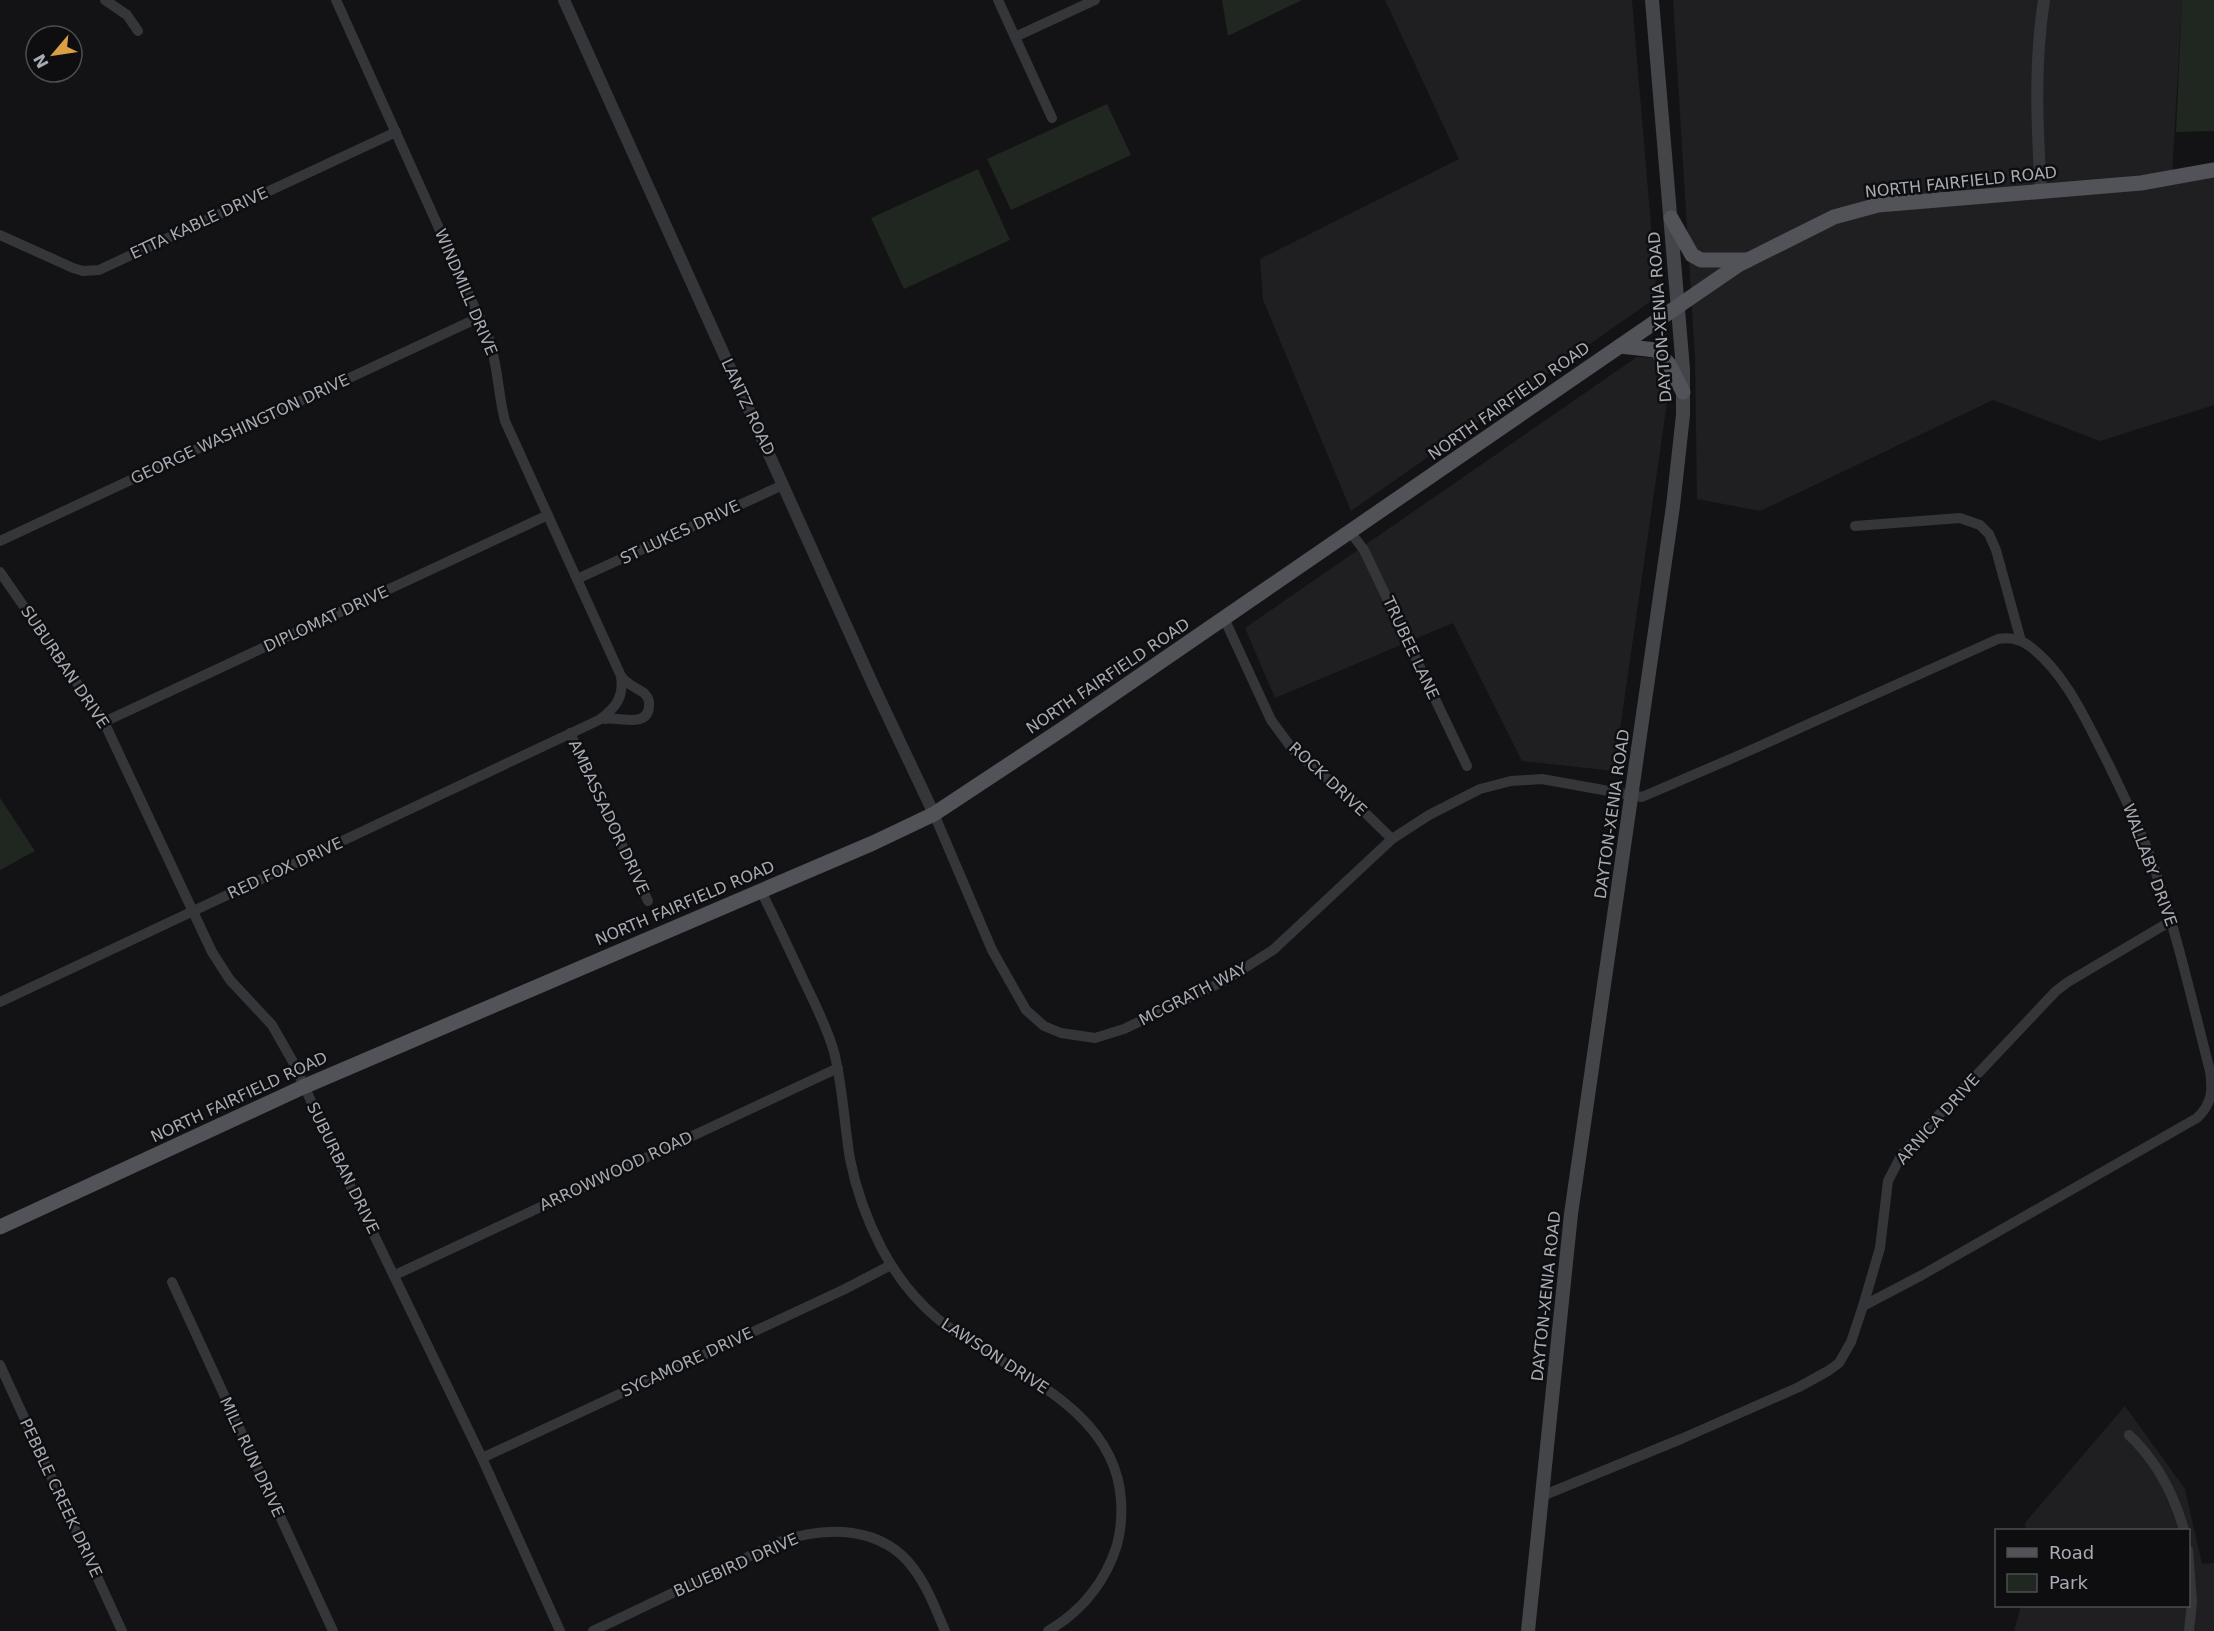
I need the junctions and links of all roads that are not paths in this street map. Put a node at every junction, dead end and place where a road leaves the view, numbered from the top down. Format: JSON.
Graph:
{"nodes":[{"id":1,"x":105,"y":0,"type":"edge"},
{"id":2,"x":336,"y":0,"type":"edge"},
{"id":3,"x":564,"y":0,"type":"edge"},
{"id":4,"x":998,"y":0,"type":"edge"},
{"id":5,"x":1095,"y":0,"type":"edge"},
{"id":6,"x":1652,"y":0,"type":"edge"},
{"id":7,"x":2044,"y":0,"type":"edge"},
{"id":8,"x":138,"y":32,"type":"dead end"},
{"id":9,"x":1015,"y":37,"type":"junction"},
{"id":10,"x":1052,"y":118,"type":"dead end"},
{"id":11,"x":396,"y":132,"type":"junction"},
{"id":12,"x":2214,"y":170,"type":"edge"},
{"id":13,"x":2041,"y":192,"type":"junction"},
{"id":14,"x":1671,"y":218,"type":"junction"},
{"id":15,"x":0,"y":235,"type":"edge"},
{"id":16,"x":1748,"y":260,"type":"junction"},
{"id":17,"x":1677,"y":307,"type":"junction"},
{"id":18,"x":480,"y":317,"type":"junction"},
{"id":19,"x":1620,"y":346,"type":"junction"},
{"id":20,"x":1683,"y":392,"type":"junction"},
{"id":21,"x":783,"y":485,"type":"junction"},
{"id":22,"x":548,"y":516,"type":"junction"},
{"id":23,"x":1856,"y":526,"type":"dead end"},
{"id":24,"x":1351,"y":533,"type":"junction"},
{"id":25,"x":0,"y":541,"type":"edge"},
{"id":26,"x":0,"y":572,"type":"edge"},
{"id":27,"x":576,"y":579,"type":"junction"},
{"id":28,"x":1224,"y":618,"type":"junction"},
{"id":29,"x":2021,"y":641,"type":"junction"},
{"id":30,"x":621,"y":676,"type":"junction"},
{"id":31,"x":599,"y":720,"type":"junction"},
{"id":32,"x":104,"y":722,"type":"junction"},
{"id":33,"x":570,"y":734,"type":"junction"},
{"id":34,"x":1467,"y":766,"type":"dead end"},
{"id":35,"x":1631,"y":795,"type":"junction"},
{"id":36,"x":934,"y":814,"type":"junction"},
{"id":37,"x":1392,"y":839,"type":"junction"},
{"id":38,"x":761,"y":891,"type":"junction"},
{"id":39,"x":648,"y":901,"type":"dead end"},
{"id":40,"x":192,"y":911,"type":"junction"},
{"id":41,"x":2171,"y":921,"type":"junction"},
{"id":42,"x":0,"y":1002,"type":"edge"},
{"id":43,"x":838,"y":1068,"type":"junction"},
{"id":44,"x":303,"y":1086,"type":"junction"},
{"id":45,"x":0,"y":1227,"type":"edge"},
{"id":46,"x":891,"y":1265,"type":"junction"},
{"id":47,"x":395,"y":1275,"type":"junction"},
{"id":48,"x":172,"y":1282,"type":"dead end"},
{"id":49,"x":1863,"y":1306,"type":"junction"},
{"id":50,"x":0,"y":1365,"type":"edge"},
{"id":51,"x":2129,"y":1435,"type":"dead end"},
{"id":52,"x":482,"y":1458,"type":"junction"},
{"id":53,"x":1542,"y":1496,"type":"junction"},
{"id":54,"x":2184,"y":1529,"type":"edge"},
{"id":55,"x":2190,"y":1576,"type":"edge"},
{"id":56,"x":122,"y":1631,"type":"edge"},
{"id":57,"x":333,"y":1631,"type":"edge"},
{"id":58,"x":560,"y":1631,"type":"edge"},
{"id":59,"x":593,"y":1631,"type":"edge"},
{"id":60,"x":945,"y":1631,"type":"edge"},
{"id":61,"x":1048,"y":1631,"type":"edge"},
{"id":62,"x":1527,"y":1631,"type":"edge"},
{"id":63,"x":2189,"y":1631,"type":"edge"}],
"edges":[{"from":1,"to":8,"type":"street"},
{"from":2,"to":11,"type":"street","name":"WINDMILL DRIVE"},
{"from":3,"to":21,"type":"street","name":"LANTZ ROAD"},
{"from":4,"to":9,"type":"street"},
{"from":5,"to":9,"type":"street"},
{"from":6,"to":14,"type":"main road","name":"DAYTON-XENIA ROAD"},
{"from":7,"to":13,"type":"street"},
{"from":9,"to":10,"type":"street"},
{"from":11,"to":15,"type":"street","name":"ETTA KABLE DRIVE"},
{"from":11,"to":18,"type":"street","name":"WINDMILL DRIVE"},
{"from":12,"to":13,"type":"main road","name":"NORTH FAIRFIELD ROAD"},
{"from":13,"to":16,"type":"main road","name":"NORTH FAIRFIELD ROAD"},
{"from":14,"to":16,"type":"main road"},
{"from":14,"to":17,"type":"main road","name":"DAYTON-XENIA ROAD"},
{"from":16,"to":17,"type":"main road","name":"NORTH FAIRFIELD ROAD"},
{"from":17,"to":19,"type":"main road","name":"NORTH FAIRFIELD ROAD"},
{"from":17,"to":20,"type":"main road","name":"DAYTON-XENIA ROAD"},
{"from":18,"to":22,"type":"street","name":"WINDMILL DRIVE"},
{"from":18,"to":25,"type":"street","name":"GEORGE WASHINGTON DRIVE"},
{"from":19,"to":20,"type":"main road"},
{"from":19,"to":24,"type":"main road","name":"NORTH FAIRFIELD ROAD"},
{"from":20,"to":35,"type":"main road","name":"DAYTON-XENIA ROAD"},
{"from":21,"to":27,"type":"street","name":"ST LUKES DRIVE"},
{"from":21,"to":36,"type":"street","name":"LANTZ ROAD"},
{"from":22,"to":27,"type":"street","name":"WINDMILL DRIVE"},
{"from":22,"to":32,"type":"street","name":"DIPLOMAT DRIVE"},
{"from":23,"to":29,"type":"street"},
{"from":24,"to":28,"type":"main road","name":"NORTH FAIRFIELD ROAD"},
{"from":24,"to":34,"type":"street","name":"TRUBEE LANE"},
{"from":26,"to":32,"type":"street","name":"SUBURBAN DRIVE"},
{"from":27,"to":30,"type":"street","name":"WINDMILL DRIVE"},
{"from":28,"to":36,"type":"main road","name":"NORTH FAIRFIELD ROAD"},
{"from":28,"to":37,"type":"street","name":"ROCK DRIVE"},
{"from":29,"to":35,"type":"street"},
{"from":29,"to":41,"type":"street","name":"WALLABY DRIVE"},
{"from":30,"to":31,"type":"street"},
{"from":30,"to":31,"type":"street"},
{"from":31,"to":33,"type":"street"},
{"from":32,"to":40,"type":"street","name":"SUBURBAN DRIVE"},
{"from":33,"to":39,"type":"street","name":"AMBASSADOR DRIVE"},
{"from":33,"to":40,"type":"street","name":"RED FOX DRIVE"},
{"from":35,"to":37,"type":"street","name":"MCGRATH WAY"},
{"from":35,"to":53,"type":"main road","name":"DAYTON-XENIA ROAD"},
{"from":36,"to":37,"type":"street","name":"MCGRATH WAY"},
{"from":36,"to":38,"type":"main road","name":"NORTH FAIRFIELD ROAD"},
{"from":38,"to":43,"type":"street","name":"LAWSON DRIVE"},
{"from":38,"to":44,"type":"main road","name":"NORTH FAIRFIELD ROAD"},
{"from":40,"to":42,"type":"street","name":"RED FOX DRIVE"},
{"from":40,"to":44,"type":"street","name":"SUBURBAN DRIVE"},
{"from":41,"to":49,"type":"street","name":"ARNICA DRIVE"},
{"from":41,"to":49,"type":"street","name":"WALLABY DRIVE"},
{"from":43,"to":46,"type":"street","name":"LAWSON DRIVE"},
{"from":43,"to":47,"type":"street","name":"ARROWWOOD ROAD"},
{"from":44,"to":45,"type":"main road","name":"NORTH FAIRFIELD ROAD"},
{"from":44,"to":47,"type":"street","name":"SUBURBAN DRIVE"},
{"from":46,"to":52,"type":"street","name":"SYCAMORE DRIVE"},
{"from":46,"to":61,"type":"street","name":"LAWSON DRIVE"},
{"from":47,"to":52,"type":"street","name":"SUBURBAN DRIVE"},
{"from":48,"to":57,"type":"street","name":"MILL RUN DRIVE"},
{"from":49,"to":53,"type":"street","name":"ARNICA DRIVE"},
{"from":50,"to":56,"type":"street","name":"PEBBLE CREEK DRIVE"},
{"from":51,"to":54,"type":"street"},
{"from":52,"to":58,"type":"street","name":"SUBURBAN DRIVE"},
{"from":53,"to":62,"type":"main road","name":"DAYTON-XENIA ROAD"},
{"from":55,"to":63,"type":"street"},
{"from":59,"to":60,"type":"street","name":"BLUEBIRD DRIVE"}]}
